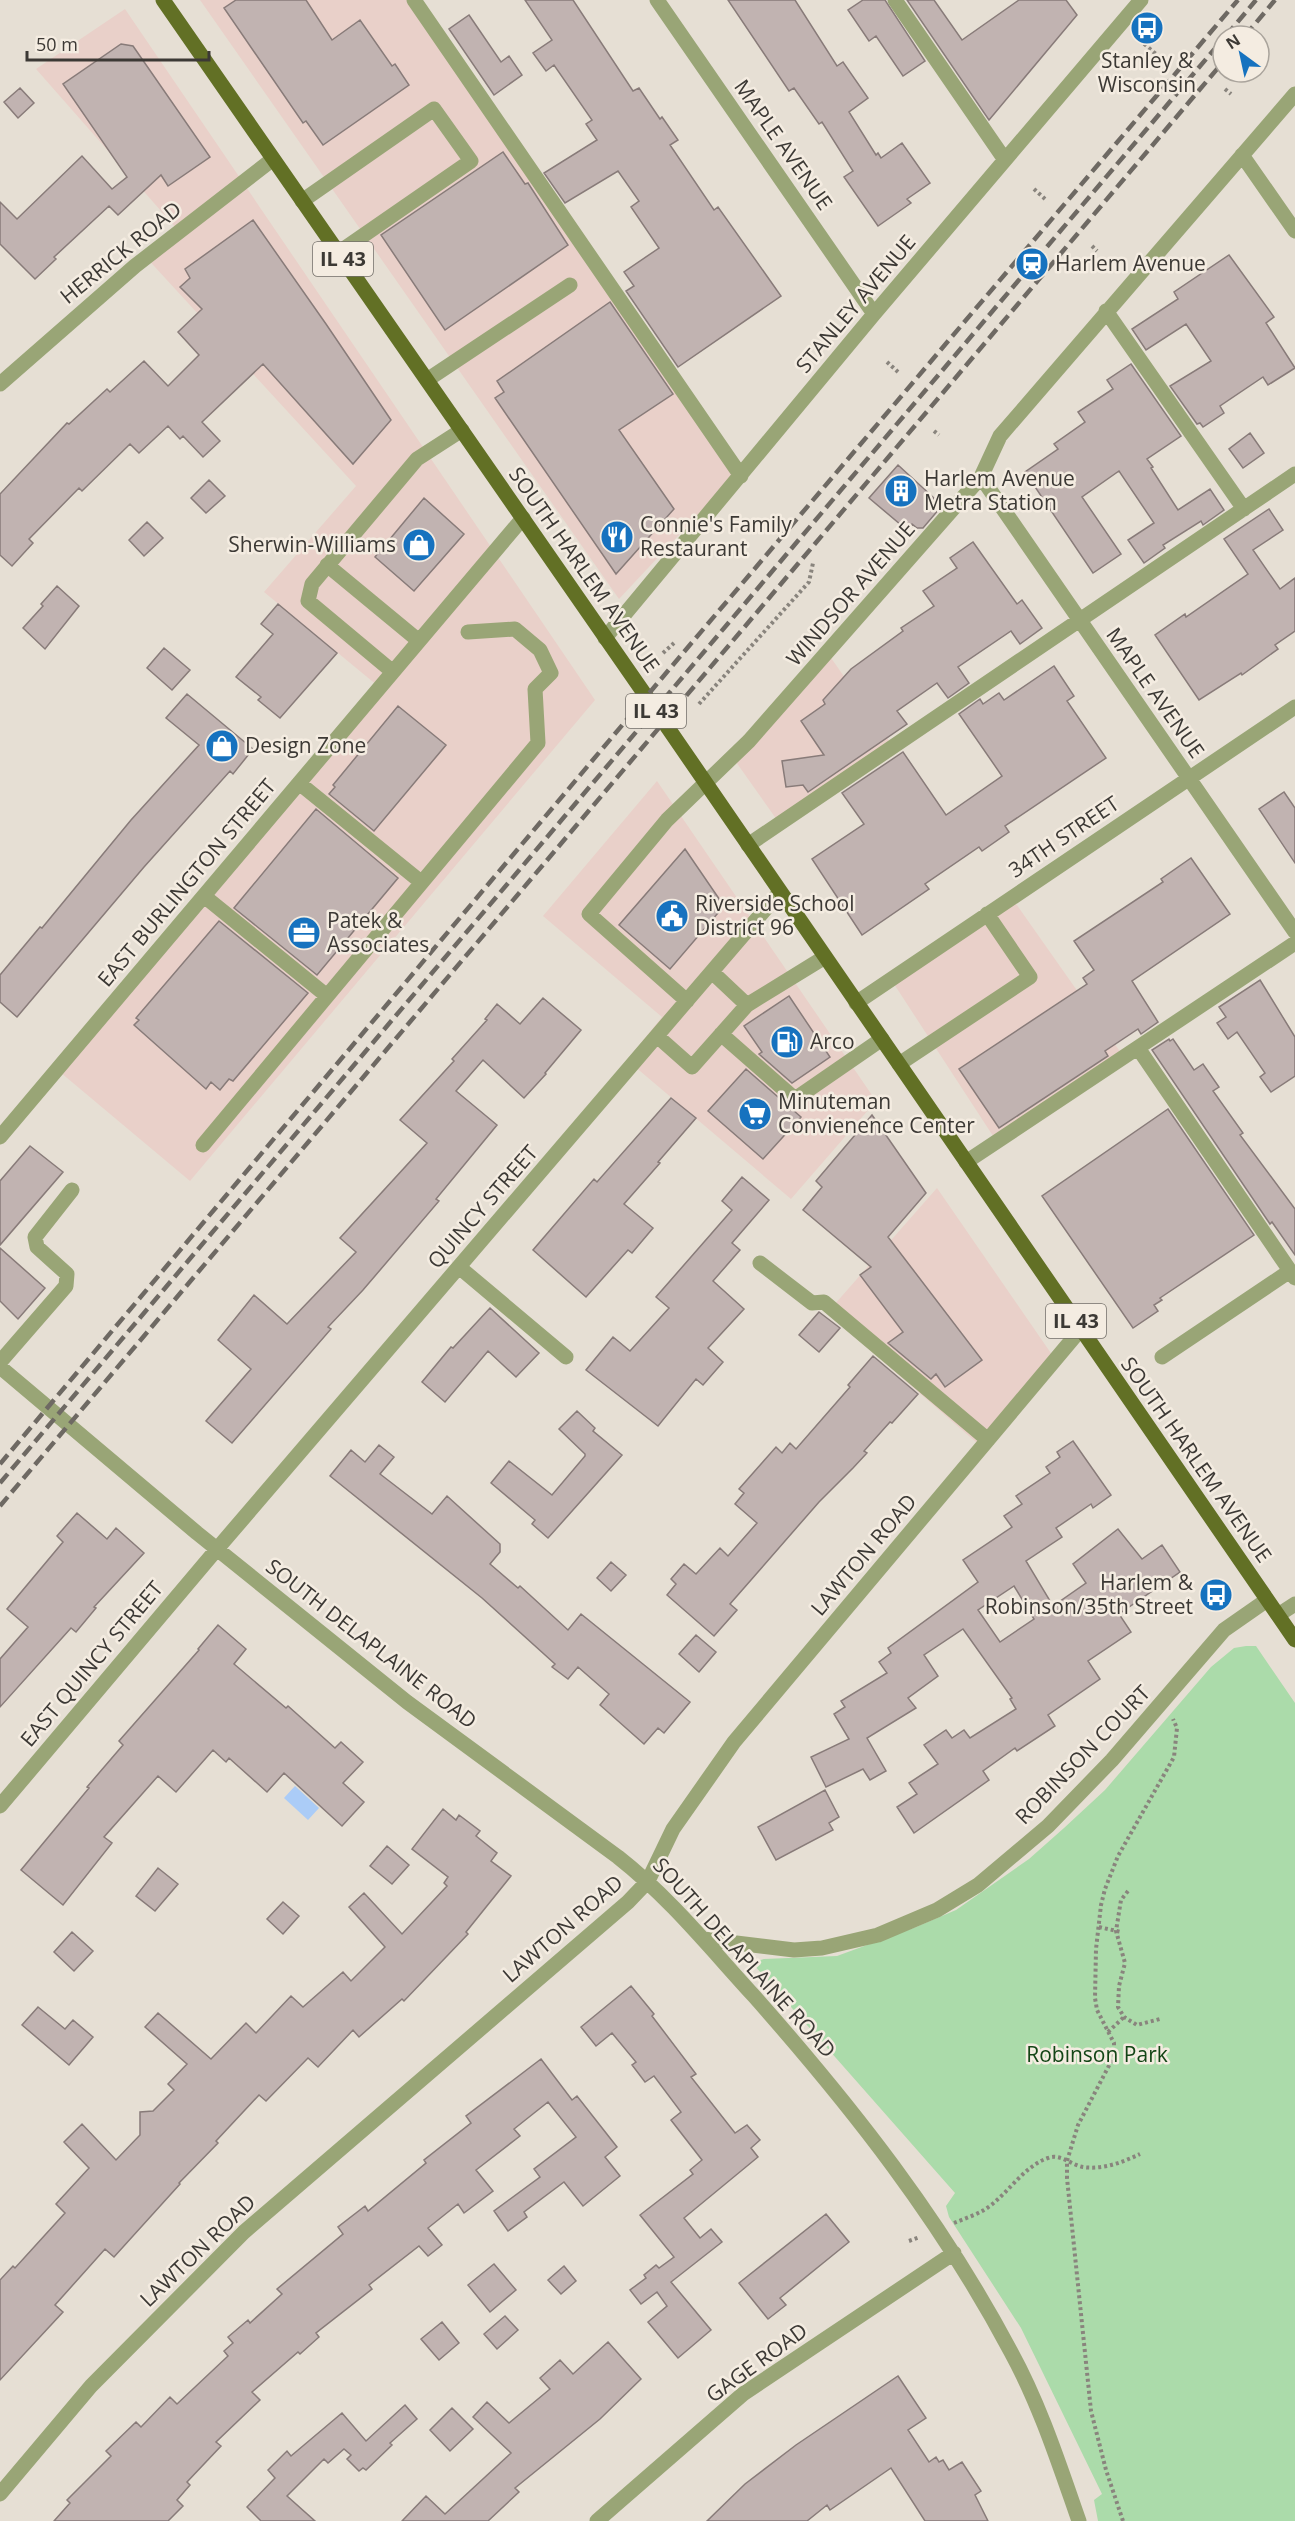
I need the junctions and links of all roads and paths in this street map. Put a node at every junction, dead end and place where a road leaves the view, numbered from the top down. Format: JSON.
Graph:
{"nodes":[{"id":1,"x":414,"y":0,"type":"edge"},
{"id":2,"x":657,"y":0,"type":"edge"},
{"id":3,"x":895,"y":0,"type":"edge"},
{"id":4,"x":1140,"y":1,"type":"edge"},
{"id":5,"x":168,"y":2,"type":"edge"},
{"id":6,"x":1134,"y":35,"type":"dead end"},
{"id":7,"x":1164,"y":61,"type":"dead end"},
{"id":8,"x":1225,"y":89,"type":"dead end"},
{"id":9,"x":1231,"y":94,"type":"dead end"},
{"id":10,"x":1295,"y":94,"type":"edge"},
{"id":11,"x":1242,"y":155,"type":"junction"},
{"id":12,"x":273,"y":159,"type":"junction"},
{"id":13,"x":1005,"y":160,"type":"junction"},
{"id":14,"x":1034,"y":189,"type":"dead end"},
{"id":15,"x":1045,"y":199,"type":"dead end"},
{"id":16,"x":302,"y":201,"type":"junction"},
{"id":17,"x":1295,"y":231,"type":"edge"},
{"id":18,"x":1092,"y":246,"type":"dead end"},
{"id":19,"x":1097,"y":251,"type":"dead end"},
{"id":20,"x":338,"y":253,"type":"junction"},
{"id":21,"x":570,"y":285,"type":"dead end"},
{"id":22,"x":1106,"y":310,"type":"junction"},
{"id":23,"x":874,"y":314,"type":"junction"},
{"id":24,"x":887,"y":363,"type":"dead end"},
{"id":25,"x":898,"y":372,"type":"dead end"},
{"id":26,"x":427,"y":380,"type":"junction"},
{"id":27,"x":0,"y":384,"type":"edge"},
{"id":28,"x":462,"y":430,"type":"junction"},
{"id":29,"x":933,"y":431,"type":"dead end"},
{"id":30,"x":939,"y":435,"type":"dead end"},
{"id":31,"x":1295,"y":474,"type":"edge"},
{"id":32,"x":741,"y":476,"type":"junction"},
{"id":33,"x":981,"y":477,"type":"junction"},
{"id":34,"x":1244,"y":509,"type":"junction"},
{"id":35,"x":523,"y":518,"type":"junction"},
{"id":36,"x":813,"y":563,"type":"dead end"},
{"id":37,"x":327,"y":565,"type":"junction"},
{"id":38,"x":1079,"y":620,"type":"junction"},
{"id":39,"x":468,"y":632,"type":"dead end"},
{"id":40,"x":605,"y":638,"type":"junction"},
{"id":41,"x":419,"y":641,"type":"junction"},
{"id":42,"x":674,"y":643,"type":"dead end"},
{"id":43,"x":663,"y":653,"type":"dead end"},
{"id":44,"x":393,"y":672,"type":"junction"},
{"id":45,"x":699,"y":704,"type":"dead end"},
{"id":46,"x":1295,"y":707,"type":"edge"},
{"id":47,"x":1189,"y":778,"type":"junction"},
{"id":48,"x":299,"y":783,"type":"junction"},
{"id":49,"x":706,"y":784,"type":"junction"},
{"id":50,"x":748,"y":845,"type":"junction"},
{"id":51,"x":421,"y":882,"type":"junction"},
{"id":52,"x":780,"y":892,"type":"junction"},
{"id":53,"x":204,"y":896,"type":"junction"},
{"id":54,"x":987,"y":914,"type":"junction"},
{"id":55,"x":1295,"y":932,"type":"edge"},
{"id":56,"x":1295,"y":943,"type":"edge"},
{"id":57,"x":825,"y":957,"type":"junction"},
{"id":58,"x":712,"y":972,"type":"junction"},
{"id":59,"x":327,"y":996,"type":"junction"},
{"id":60,"x":687,"y":1000,"type":"junction"},
{"id":61,"x":856,"y":1003,"type":"junction"},
{"id":62,"x":747,"y":1005,"type":"junction"},
{"id":63,"x":721,"y":1034,"type":"junction"},
{"id":64,"x":657,"y":1036,"type":"junction"},
{"id":65,"x":882,"y":1039,"type":"junction"},
{"id":66,"x":1138,"y":1048,"type":"junction"},
{"id":67,"x":899,"y":1064,"type":"junction"},
{"id":68,"x":0,"y":1137,"type":"edge"},
{"id":69,"x":202,"y":1145,"type":"dead end"},
{"id":70,"x":966,"y":1162,"type":"junction"},
{"id":71,"x":72,"y":1190,"type":"dead end"},
{"id":72,"x":760,"y":1263,"type":"dead end"},
{"id":73,"x":459,"y":1267,"type":"junction"},
{"id":74,"x":1292,"y":1274,"type":"edge"},
{"id":75,"x":1081,"y":1329,"type":"junction"},
{"id":76,"x":566,"y":1357,"type":"dead end"},
{"id":77,"x":1162,"y":1357,"type":"dead end"},
{"id":78,"x":0,"y":1365,"type":"edge"},
{"id":79,"x":988,"y":1440,"type":"junction"},
{"id":80,"x":217,"y":1549,"type":"junction"},
{"id":81,"x":1267,"y":1600,"type":"junction"},
{"id":82,"x":1295,"y":1604,"type":"edge"},
{"id":83,"x":1278,"y":1615,"type":"junction"},
{"id":84,"x":1295,"y":1640,"type":"edge"},
{"id":85,"x":1137,"y":1687,"type":"dead end"},
{"id":86,"x":1158,"y":1709,"type":"junction"},
{"id":87,"x":0,"y":1806,"type":"edge"},
{"id":88,"x":648,"y":1881,"type":"junction"},
{"id":89,"x":1128,"y":1891,"type":"dead end"},
{"id":90,"x":1099,"y":1927,"type":"junction"},
{"id":91,"x":1119,"y":1931,"type":"junction"},
{"id":92,"x":703,"y":1940,"type":"junction"},
{"id":93,"x":1125,"y":2016,"type":"junction"},
{"id":94,"x":1160,"y":2019,"type":"dead end"},
{"id":95,"x":1108,"y":2032,"type":"junction"},
{"id":96,"x":1140,"y":2154,"type":"dead end"},
{"id":97,"x":1067,"y":2161,"type":"junction"},
{"id":98,"x":939,"y":2230,"type":"junction"},
{"id":99,"x":909,"y":2241,"type":"dead end"},
{"id":100,"x":954,"y":2253,"type":"junction"},
{"id":101,"x":0,"y":2494,"type":"edge"},
{"id":102,"x":597,"y":2521,"type":"edge"},
{"id":103,"x":1079,"y":2521,"type":"edge"},
{"id":104,"x":1123,"y":2521,"type":"edge"}],
"edges":[{"from":1,"to":32,"type":"street"},
{"from":2,"to":23,"type":"street","name":"MAPLE AVENUE"},
{"from":3,"to":13,"type":"street"},
{"from":4,"to":13,"type":"street","name":"STANLEY AVENUE"},
{"from":5,"to":12,"type":"main road","name":"SOUTH HARLEM AVENUE","number":"IL 43"},
{"from":6,"to":7,"type":"path"},
{"from":8,"to":9,"type":"path"},
{"from":10,"to":11,"type":"street","name":"WINDSOR AVENUE"},
{"from":11,"to":17,"type":"street"},
{"from":11,"to":22,"type":"street","name":"WINDSOR AVENUE"},
{"from":12,"to":16,"type":"main road","name":"SOUTH HARLEM AVENUE","number":"IL 43"},
{"from":12,"to":27,"type":"street","name":"HERRICK ROAD"},
{"from":13,"to":23,"type":"street","name":"STANLEY AVENUE"},
{"from":14,"to":15,"type":"path"},
{"from":16,"to":20,"type":"main road","name":"SOUTH HARLEM AVENUE","number":"IL 43"},
{"from":16,"to":20,"type":"street"},
{"from":18,"to":19,"type":"path"},
{"from":20,"to":26,"type":"main road","name":"SOUTH HARLEM AVENUE","number":"IL 43"},
{"from":21,"to":26,"type":"street"},
{"from":22,"to":33,"type":"street","name":"WINDSOR AVENUE"},
{"from":22,"to":34,"type":"street"},
{"from":23,"to":32,"type":"street","name":"STANLEY AVENUE"},
{"from":24,"to":25,"type":"path"},
{"from":26,"to":28,"type":"main road","name":"SOUTH HARLEM AVENUE","number":"IL 43"},
{"from":28,"to":35,"type":"main road","name":"SOUTH HARLEM AVENUE","number":"IL 43"},
{"from":28,"to":37,"type":"street"},
{"from":29,"to":30,"type":"path"},
{"from":31,"to":34,"type":"street"},
{"from":32,"to":40,"type":"street","name":"STANLEY AVENUE"},
{"from":33,"to":38,"type":"street","name":"MAPLE AVENUE"},
{"from":33,"to":49,"type":"street","name":"WINDSOR AVENUE"},
{"from":34,"to":38,"type":"street"},
{"from":35,"to":40,"type":"main road","name":"SOUTH HARLEM AVENUE","number":"IL 43"},
{"from":35,"to":41,"type":"street","name":"EAST BURLINGTON STREET"},
{"from":36,"to":45,"type":"path"},
{"from":37,"to":41,"type":"street"},
{"from":37,"to":44,"type":"street"},
{"from":38,"to":47,"type":"street","name":"MAPLE AVENUE"},
{"from":38,"to":50,"type":"street"},
{"from":39,"to":51,"type":"street"},
{"from":40,"to":49,"type":"main road","name":"SOUTH HARLEM AVENUE","number":"IL 43"},
{"from":41,"to":44,"type":"street","name":"EAST BURLINGTON STREET"},
{"from":42,"to":43,"type":"path"},
{"from":44,"to":48,"type":"street","name":"EAST BURLINGTON STREET"},
{"from":46,"to":47,"type":"street","name":"34TH STREET"},
{"from":47,"to":54,"type":"street","name":"34TH STREET"},
{"from":47,"to":55,"type":"street","name":"MAPLE AVENUE"},
{"from":48,"to":51,"type":"street"},
{"from":48,"to":53,"type":"street","name":"EAST BURLINGTON STREET"},
{"from":49,"to":50,"type":"main road","name":"SOUTH HARLEM AVENUE","number":"IL 43"},
{"from":49,"to":60,"type":"street","name":"WINDSOR AVENUE"},
{"from":50,"to":52,"type":"main road","name":"SOUTH HARLEM AVENUE","number":"IL 43"},
{"from":51,"to":59,"type":"street"},
{"from":52,"to":57,"type":"main road","name":"SOUTH HARLEM AVENUE","number":"IL 43"},
{"from":52,"to":58,"type":"street","name":"QUINCY STREET"},
{"from":53,"to":59,"type":"street"},
{"from":53,"to":68,"type":"street","name":"EAST BURLINGTON STREET"},
{"from":54,"to":61,"type":"street","name":"34TH STREET"},
{"from":54,"to":67,"type":"street"},
{"from":56,"to":66,"type":"street"},
{"from":57,"to":61,"type":"main road","name":"SOUTH HARLEM AVENUE","number":"IL 43"},
{"from":57,"to":62,"type":"street"},
{"from":58,"to":60,"type":"street","name":"QUINCY STREET"},
{"from":58,"to":62,"type":"street"},
{"from":59,"to":69,"type":"street"},
{"from":60,"to":64,"type":"street","name":"QUINCY STREET"},
{"from":61,"to":65,"type":"main road","name":"SOUTH HARLEM AVENUE","number":"IL 43"},
{"from":62,"to":63,"type":"street"},
{"from":63,"to":64,"type":"street"},
{"from":63,"to":65,"type":"street"},
{"from":64,"to":73,"type":"street","name":"QUINCY STREET"},
{"from":65,"to":67,"type":"main road","name":"SOUTH HARLEM AVENUE","number":"IL 43"},
{"from":66,"to":70,"type":"street"},
{"from":66,"to":74,"type":"street"},
{"from":67,"to":70,"type":"main road","name":"SOUTH HARLEM AVENUE","number":"IL 43"},
{"from":70,"to":75,"type":"main road","name":"SOUTH HARLEM AVENUE","number":"IL 43"},
{"from":71,"to":78,"type":"street"},
{"from":72,"to":79,"type":"street"},
{"from":73,"to":76,"type":"street"},
{"from":73,"to":80,"type":"street","name":"QUINCY STREET"},
{"from":74,"to":77,"type":"street"},
{"from":75,"to":79,"type":"street","name":"LAWTON ROAD"},
{"from":75,"to":81,"type":"main road","name":"SOUTH HARLEM AVENUE","number":"IL 43"},
{"from":78,"to":80,"type":"street","name":"SOUTH DELAPLAINE ROAD"},
{"from":79,"to":88,"type":"street","name":"LAWTON ROAD"},
{"from":80,"to":87,"type":"street","name":"EAST QUINCY STREET"},
{"from":80,"to":88,"type":"street","name":"SOUTH DELAPLAINE ROAD"},
{"from":81,"to":83,"type":"main road","name":"SOUTH HARLEM AVENUE","number":"IL 43"},
{"from":81,"to":86,"type":"street","name":"ROBINSON COURT"},
{"from":82,"to":83,"type":"street"},
{"from":83,"to":84,"type":"main road","name":"SOUTH HARLEM AVENUE","number":"IL 43"},
{"from":85,"to":86,"type":"path"},
{"from":86,"to":90,"type":"path"},
{"from":86,"to":92,"type":"street","name":"ROBINSON COURT"},
{"from":88,"to":92,"type":"street","name":"SOUTH DELAPLAINE ROAD"},
{"from":88,"to":101,"type":"street","name":"LAWTON ROAD"},
{"from":89,"to":91,"type":"path"},
{"from":90,"to":91,"type":"path"},
{"from":90,"to":95,"type":"path"},
{"from":91,"to":93,"type":"path"},
{"from":92,"to":98,"type":"street","name":"SOUTH DELAPLAINE ROAD"},
{"from":93,"to":94,"type":"path"},
{"from":93,"to":95,"type":"path"},
{"from":95,"to":97,"type":"path"},
{"from":96,"to":97,"type":"path"},
{"from":97,"to":98,"type":"path"},
{"from":97,"to":104,"type":"path"},
{"from":98,"to":99,"type":"path"},
{"from":98,"to":100,"type":"street","name":"SOUTH DELAPLAINE ROAD"},
{"from":100,"to":102,"type":"street","name":"GAGE ROAD"},
{"from":100,"to":103,"type":"street","name":"SOUTH DELAPLAINE ROAD"}]}
